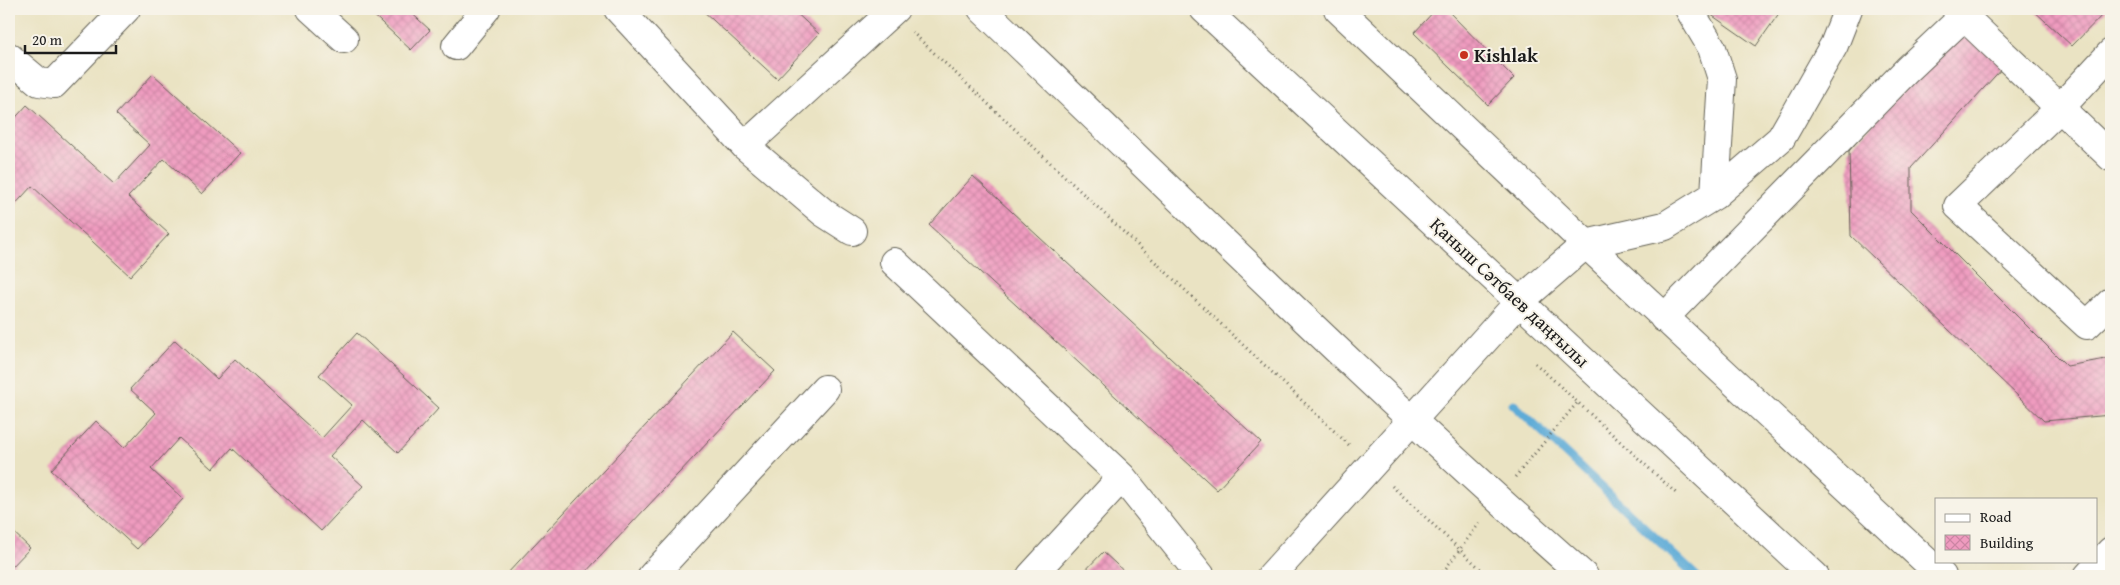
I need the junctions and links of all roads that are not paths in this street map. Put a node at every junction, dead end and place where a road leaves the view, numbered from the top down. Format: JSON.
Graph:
{"nodes":[{"id":1,"x":126,"y":9,"type":"edge"},
{"id":2,"x":311,"y":9,"type":"edge"},
{"id":3,"x":486,"y":9,"type":"edge"},
{"id":4,"x":618,"y":9,"type":"edge"},
{"id":5,"x":982,"y":9,"type":"edge"},
{"id":6,"x":1204,"y":9,"type":"edge"},
{"id":7,"x":1338,"y":9,"type":"edge"},
{"id":8,"x":1689,"y":9,"type":"edge"},
{"id":9,"x":1848,"y":9,"type":"edge"},
{"id":10,"x":1959,"y":13,"type":"edge"},
{"id":11,"x":902,"y":19,"type":"edge"},
{"id":12,"x":344,"y":39,"type":"dead end"},
{"id":13,"x":456,"y":46,"type":"dead end"},
{"id":14,"x":2111,"y":52,"type":"edge"},
{"id":15,"x":9,"y":57,"type":"edge"},
{"id":16,"x":2060,"y":108,"type":"junction"},
{"id":17,"x":745,"y":146,"type":"junction"},
{"id":18,"x":2111,"y":157,"type":"edge"},
{"id":19,"x":1715,"y":194,"type":"junction"},
{"id":20,"x":852,"y":231,"type":"dead end"},
{"id":21,"x":1586,"y":244,"type":"junction"},
{"id":22,"x":894,"y":262,"type":"dead end"},
{"id":23,"x":1520,"y":301,"type":"junction"},
{"id":24,"x":2111,"y":302,"type":"edge"},
{"id":25,"x":1664,"y":318,"type":"junction"},
{"id":26,"x":825,"y":389,"type":"dead end"},
{"id":27,"x":1412,"y":420,"type":"junction"},
{"id":28,"x":1122,"y":477,"type":"junction"},
{"id":29,"x":2111,"y":551,"type":"edge"},
{"id":30,"x":652,"y":576,"type":"edge"},
{"id":31,"x":1031,"y":576,"type":"edge"},
{"id":32,"x":1201,"y":576,"type":"edge"},
{"id":33,"x":1271,"y":576,"type":"edge"},
{"id":34,"x":1584,"y":576,"type":"edge"},
{"id":35,"x":1815,"y":576,"type":"edge"},
{"id":36,"x":1942,"y":576,"type":"edge"},
{"id":37,"x":2088,"y":576,"type":"edge"}],
"edges":[{"from":1,"to":15,"type":"main road"},
{"from":2,"to":12,"type":"main road"},
{"from":3,"to":13,"type":"main road"},
{"from":4,"to":17,"type":"main road"},
{"from":5,"to":27,"type":"main road"},
{"from":6,"to":23,"type":"main road","name":"Қаныш Сәтбаев даңғылы"},
{"from":7,"to":21,"type":"main road"},
{"from":8,"to":19,"type":"main road"},
{"from":9,"to":19,"type":"main road"},
{"from":10,"to":16,"type":"main road"},
{"from":10,"to":25,"type":"main road"},
{"from":11,"to":17,"type":"main road"},
{"from":14,"to":16,"type":"main road"},
{"from":16,"to":18,"type":"main road"},
{"from":16,"to":24,"type":"main road"},
{"from":17,"to":20,"type":"main road"},
{"from":19,"to":21,"type":"main road"},
{"from":21,"to":23,"type":"main road"},
{"from":21,"to":25,"type":"main road"},
{"from":22,"to":28,"type":"main road"},
{"from":23,"to":27,"type":"main road"},
{"from":23,"to":35,"type":"main road","name":"Қаныш Сәтбаев даңғылы"},
{"from":25,"to":36,"type":"main road"},
{"from":26,"to":30,"type":"main road"},
{"from":27,"to":33,"type":"main road"},
{"from":27,"to":34,"type":"main road"},
{"from":28,"to":31,"type":"main road"},
{"from":28,"to":32,"type":"main road"},
{"from":29,"to":37,"type":"main road"}]}
